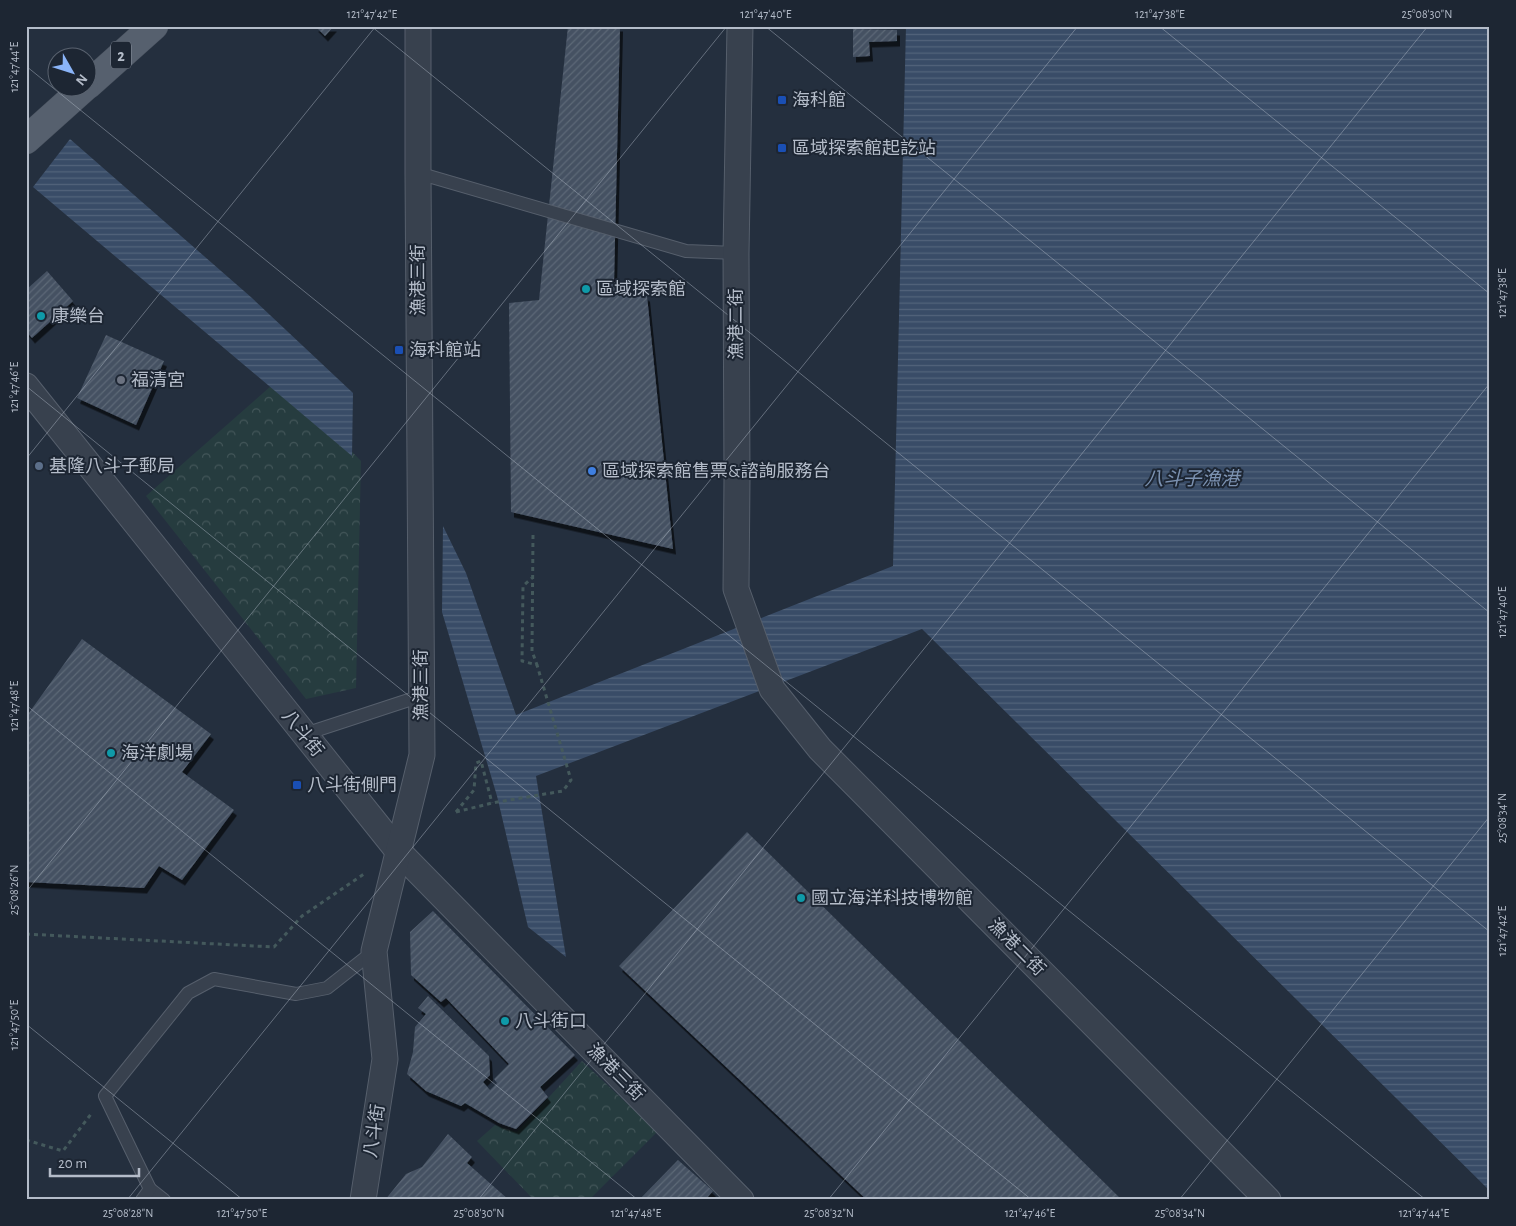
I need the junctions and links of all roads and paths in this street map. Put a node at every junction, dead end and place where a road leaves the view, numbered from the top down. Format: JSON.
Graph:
{"nodes":[{"id":1,"x":154,"y":26,"type":"edge"},
{"id":2,"x":418,"y":26,"type":"edge"},
{"id":3,"x":740,"y":26,"type":"edge"},
{"id":4,"x":98,"y":76,"type":"edge"},
{"id":5,"x":72,"y":98,"type":"edge"},
{"id":6,"x":28,"y":136,"type":"edge"},
{"id":7,"x":418,"y":173,"type":"junction"},
{"id":8,"x":736,"y":253,"type":"junction"},
{"id":9,"x":26,"y":386,"type":"edge"},
{"id":10,"x":533,"y":535,"type":"dead end"},
{"id":11,"x":532,"y":578,"type":"junction"},
{"id":12,"x":538,"y":665,"type":"junction"},
{"id":13,"x":421,"y":696,"type":"junction"},
{"id":14,"x":305,"y":734,"type":"junction"},
{"id":15,"x":492,"y":803,"type":"junction"},
{"id":16,"x":398,"y":851,"type":"junction"},
{"id":17,"x":26,"y":934,"type":"edge"},
{"id":18,"x":374,"y":951,"type":"junction"},
{"id":19,"x":105,"y":1096,"type":"junction"},
{"id":20,"x":26,"y":1140,"type":"edge"},
{"id":21,"x":150,"y":1189,"type":"junction"},
{"id":22,"x":142,"y":1200,"type":"edge"},
{"id":23,"x":164,"y":1200,"type":"edge"},
{"id":24,"x":363,"y":1200,"type":"edge"},
{"id":25,"x":741,"y":1200,"type":"edge"},
{"id":26,"x":1268,"y":1200,"type":"edge"}],
"edges":[{"from":1,"to":4,"type":"main road","number":"2"},
{"from":2,"to":7,"type":"street","name":"漁港三街"},
{"from":3,"to":8,"type":"street","name":"漁港二街"},
{"from":5,"to":6,"type":"main road"},
{"from":7,"to":8,"type":"lane"},
{"from":7,"to":13,"type":"street","name":"漁港三街"},
{"from":8,"to":26,"type":"street","name":"漁港二街"},
{"from":9,"to":14,"type":"street","name":"八斗街"},
{"from":10,"to":11,"type":"path"},
{"from":11,"to":12,"type":"path"},
{"from":11,"to":12,"type":"path"},
{"from":12,"to":15,"type":"path"},
{"from":13,"to":14,"type":"lane"},
{"from":13,"to":16,"type":"street","name":"漁港三街"},
{"from":14,"to":16,"type":"street","name":"八斗街"},
{"from":15,"to":15,"type":"path"},
{"from":16,"to":17,"type":"path"},
{"from":16,"to":18,"type":"street","name":"八斗街"},
{"from":16,"to":25,"type":"street","name":"漁港三街"},
{"from":18,"to":19,"type":"lane"},
{"from":18,"to":24,"type":"street","name":"八斗街"},
{"from":19,"to":20,"type":"path"},
{"from":19,"to":21,"type":"lane"},
{"from":21,"to":22,"type":"lane"},
{"from":21,"to":23,"type":"lane"}]}
